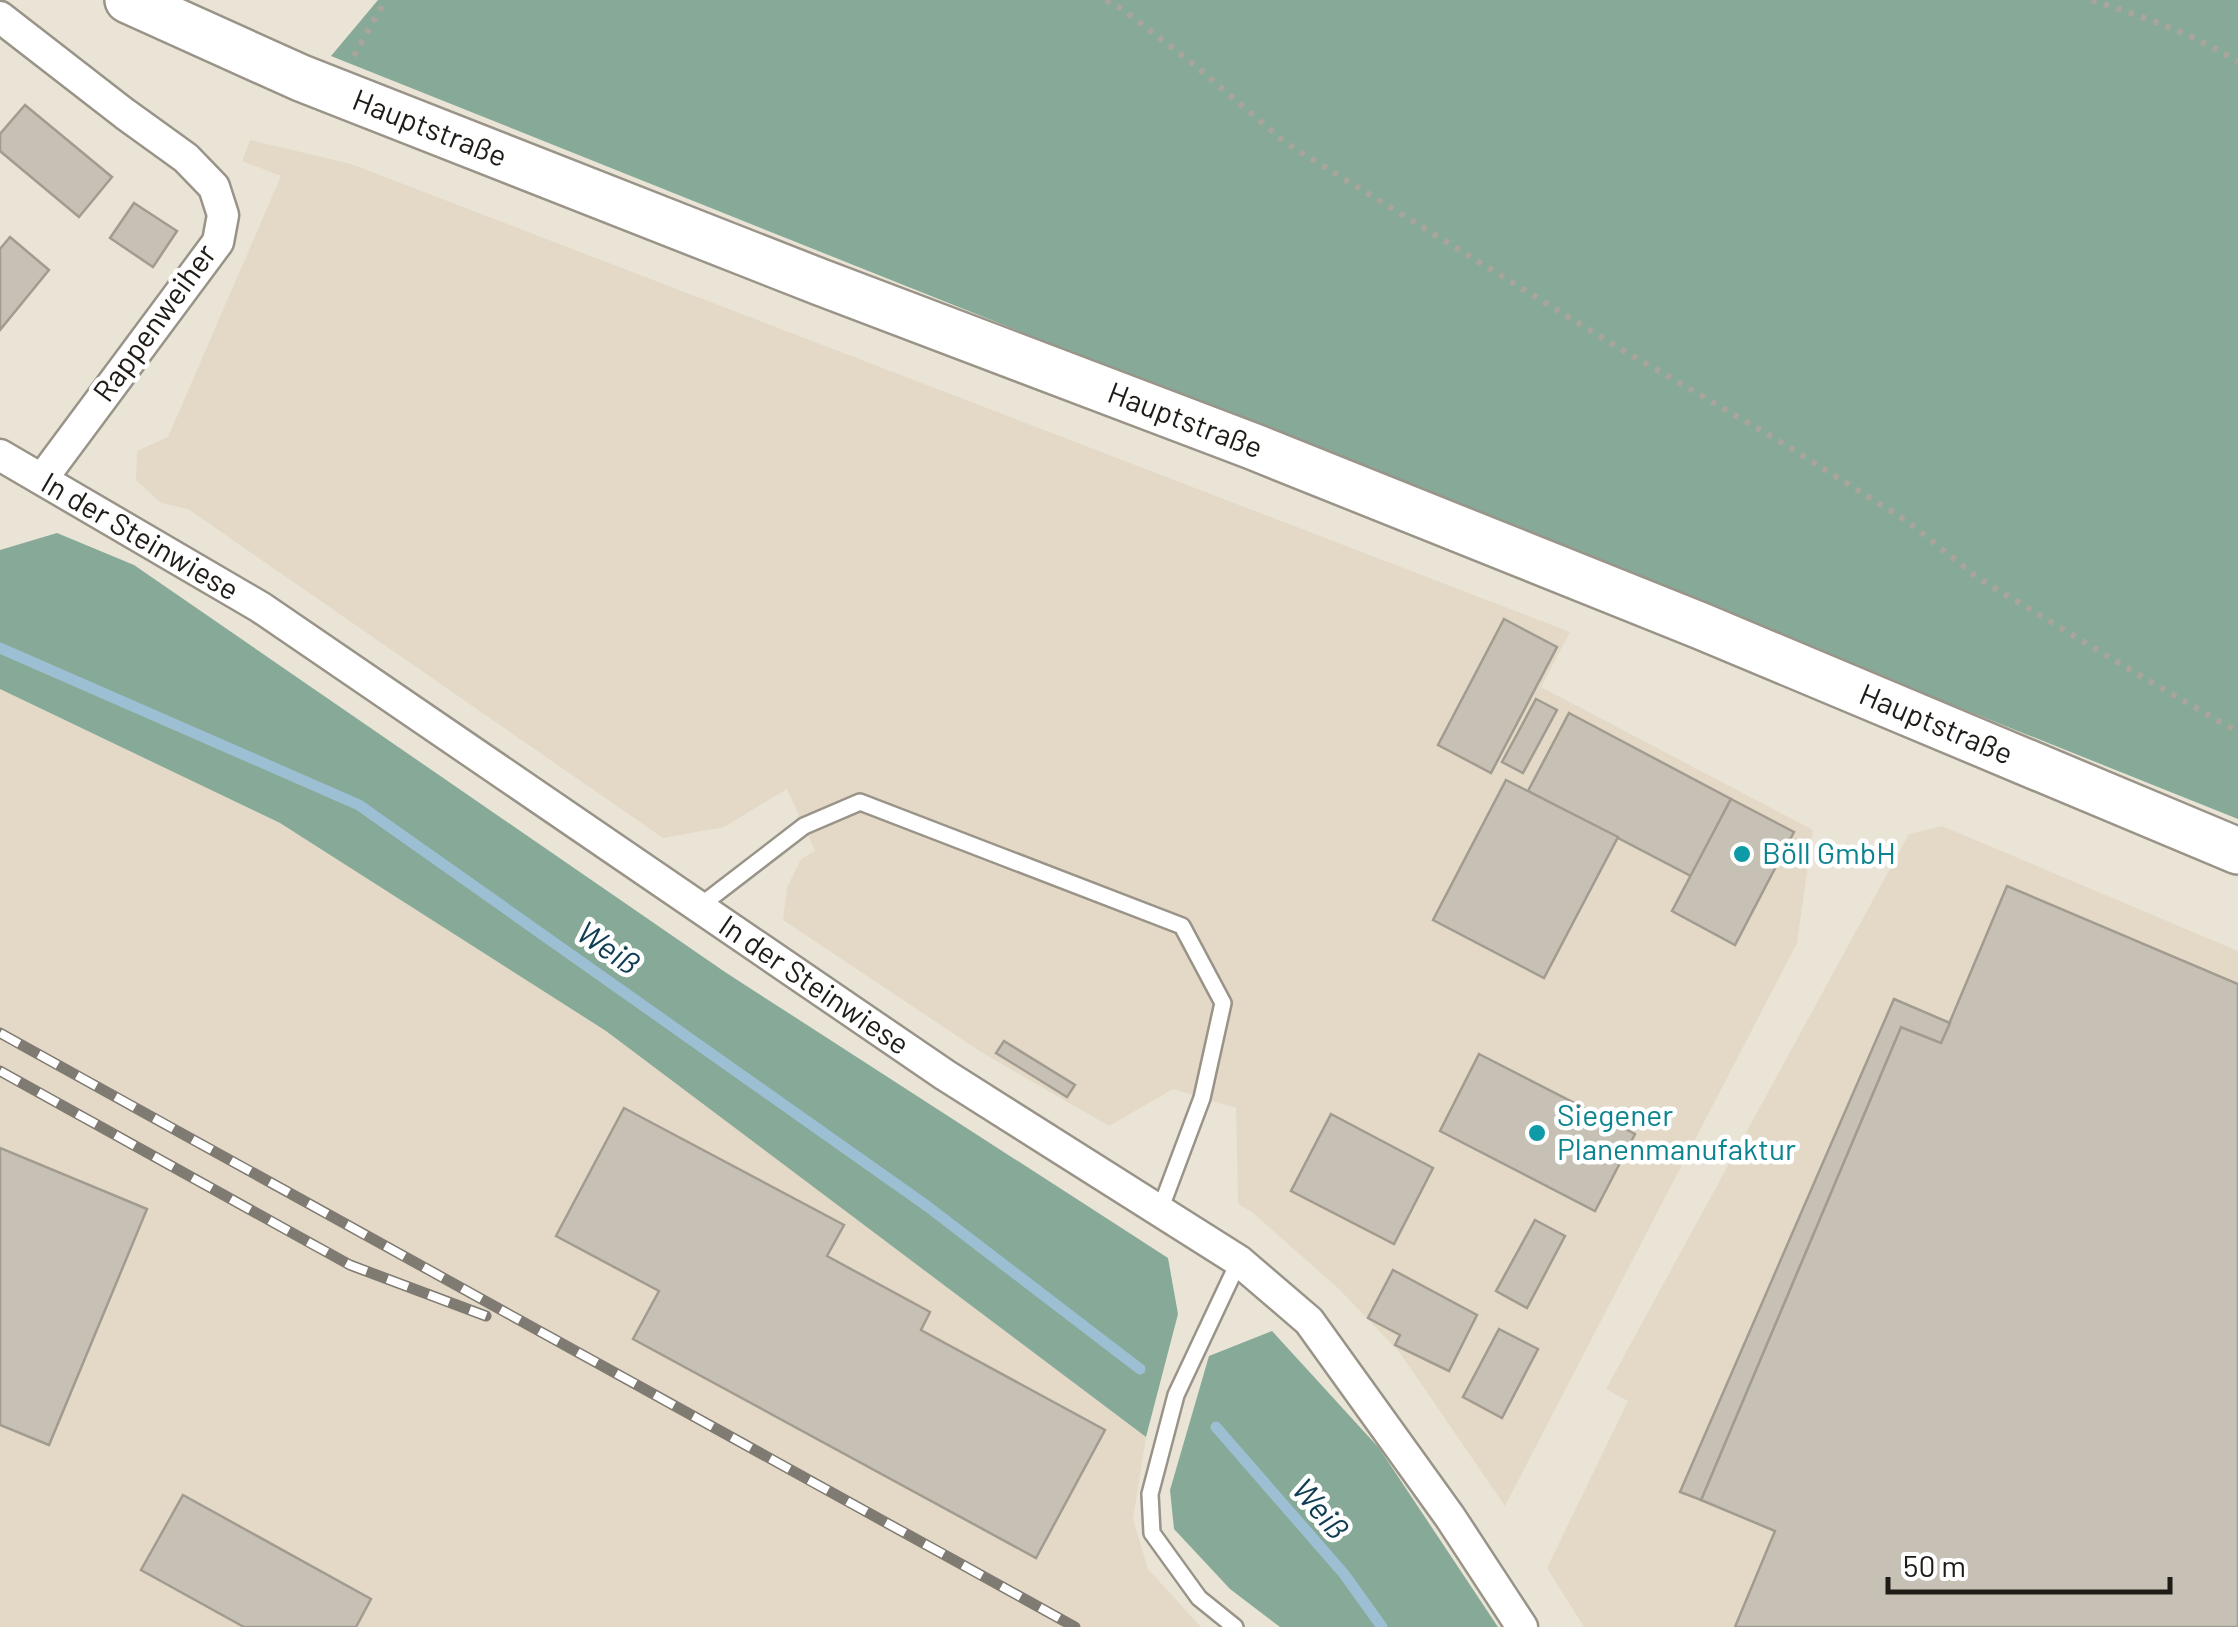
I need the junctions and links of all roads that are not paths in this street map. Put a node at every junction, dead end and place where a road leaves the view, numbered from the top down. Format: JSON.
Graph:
{"nodes":[{"id":1,"x":128,"y":0,"type":"edge"},
{"id":2,"x":0,"y":16,"type":"edge"},
{"id":3,"x":0,"y":456,"type":"edge"},
{"id":4,"x":42,"y":479,"type":"junction"},
{"id":5,"x":2238,"y":850,"type":"edge"},
{"id":6,"x":700,"y":906,"type":"junction"},
{"id":7,"x":1160,"y":1210,"type":"junction"},
{"id":8,"x":1239,"y":1261,"type":"junction"},
{"id":9,"x":1235,"y":1627,"type":"edge"},
{"id":10,"x":1522,"y":1627,"type":"edge"}],
"edges":[{"from":1,"to":5,"type":"main road","name":"Hauptstraße"},
{"from":2,"to":4,"type":"street","name":"Rappenweiher"},
{"from":3,"to":4,"type":"street","name":"In der Steinwiese"},
{"from":4,"to":6,"type":"street","name":"In der Steinwiese"},
{"from":6,"to":7,"type":"street","name":"In der Steinwiese"},
{"from":6,"to":7,"type":"lane"},
{"from":7,"to":8,"type":"street","name":"In der Steinwiese"},
{"from":8,"to":9,"type":"lane"},
{"from":8,"to":10,"type":"street","name":"In der Steinwiese"}]}
